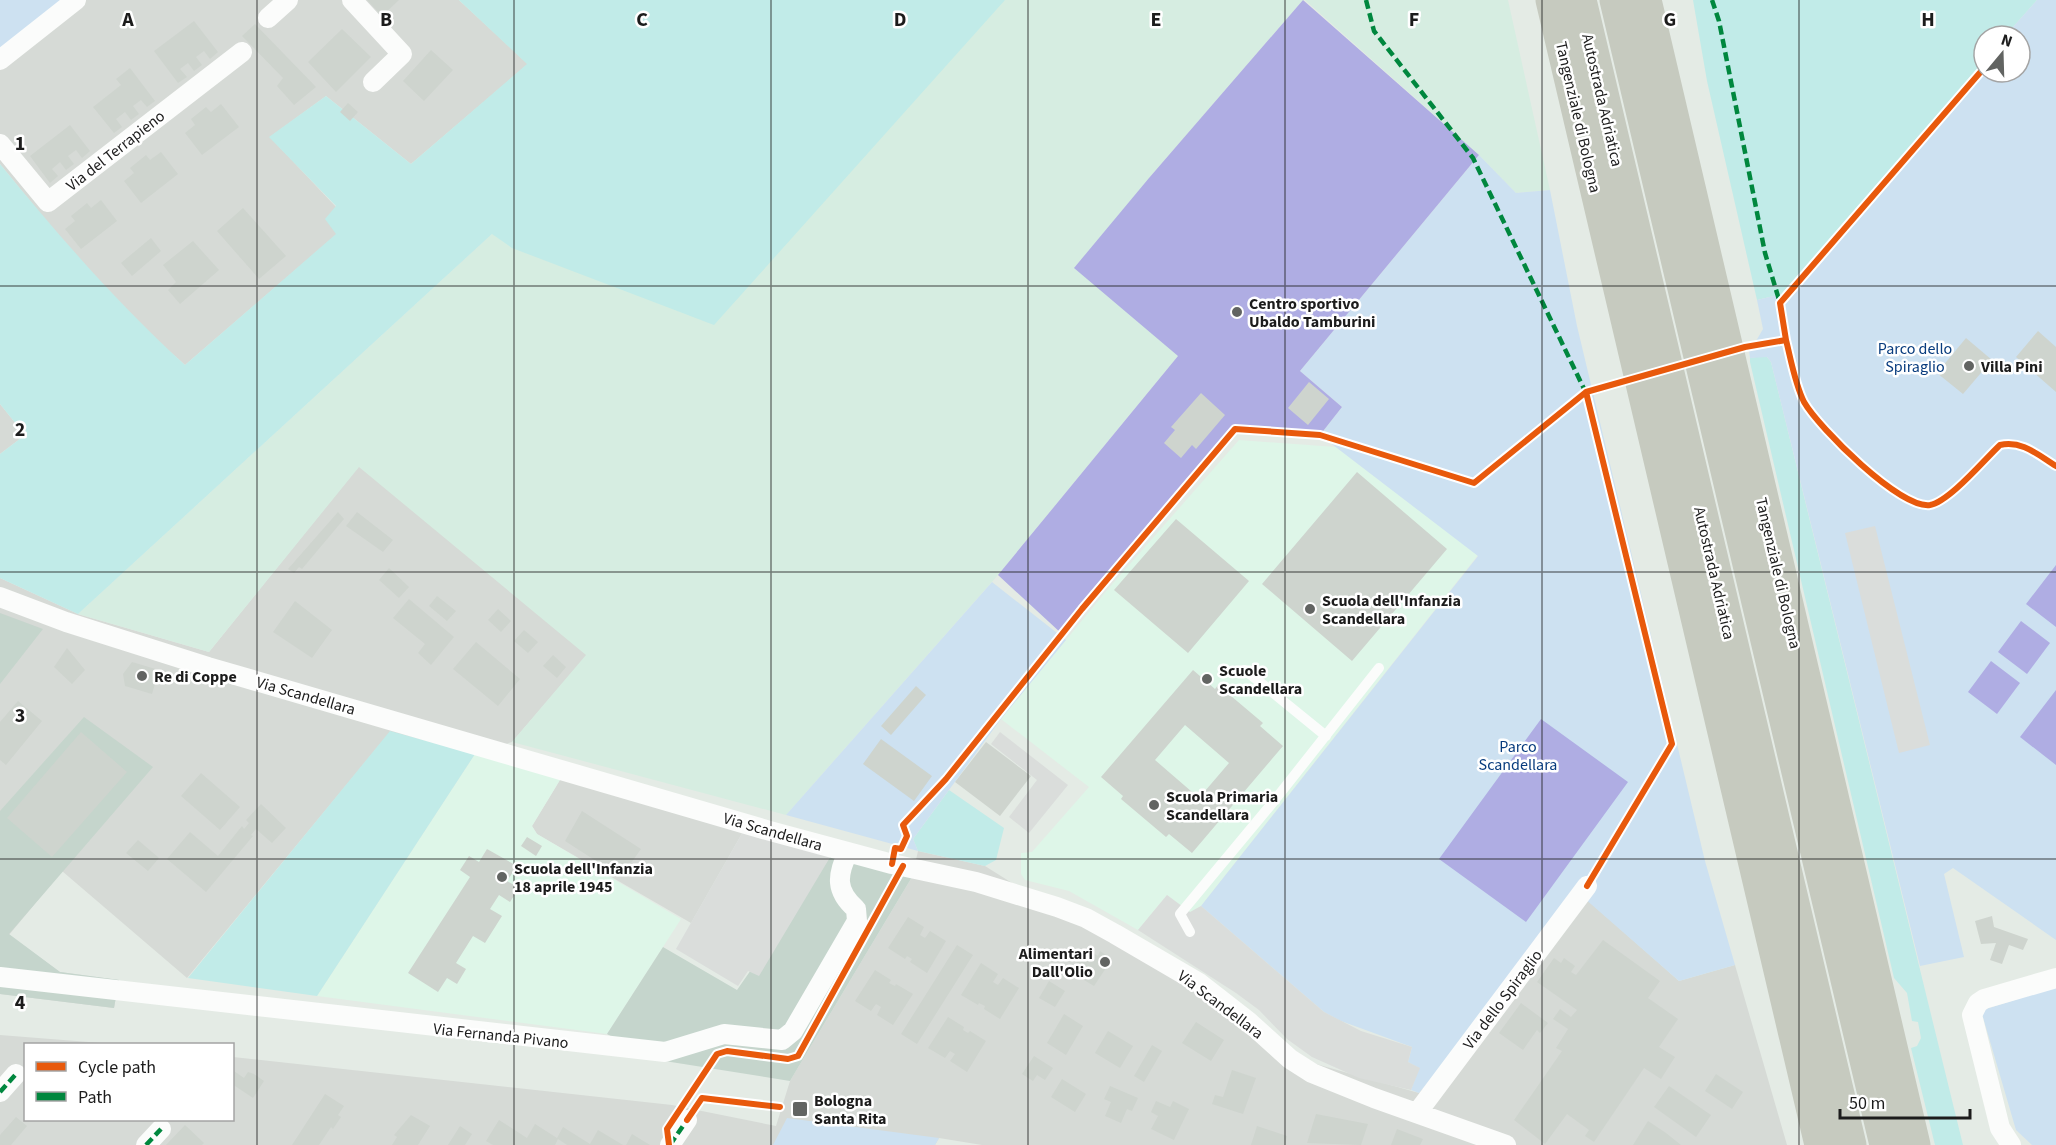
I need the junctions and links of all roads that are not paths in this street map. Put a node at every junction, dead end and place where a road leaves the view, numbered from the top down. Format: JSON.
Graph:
{"nodes":[{"id":1,"x":76,"y":0,"type":"edge"},
{"id":2,"x":288,"y":0,"type":"edge"},
{"id":3,"x":352,"y":0,"type":"edge"},
{"id":4,"x":1552,"y":0,"type":"edge"},
{"id":5,"x":1580,"y":0,"type":"edge"},
{"id":6,"x":1616,"y":0,"type":"edge"},
{"id":7,"x":1644,"y":0,"type":"edge"},
{"id":8,"x":268,"y":18,"type":"dead end"},
{"id":9,"x":242,"y":52,"type":"dead end"},
{"id":10,"x":0,"y":60,"type":"edge"},
{"id":11,"x":373,"y":82,"type":"dead end"},
{"id":12,"x":0,"y":144,"type":"edge"},
{"id":13,"x":0,"y":597,"type":"edge"},
{"id":14,"x":1379,"y":669,"type":"dead end"},
{"id":15,"x":1245,"y":670,"type":"dead end"},
{"id":16,"x":1326,"y":736,"type":"junction"},
{"id":17,"x":848,"y":852,"type":"junction"},
{"id":18,"x":1587,"y":886,"type":"dead end"},
{"id":19,"x":1190,"y":932,"type":"dead end"},
{"id":20,"x":0,"y":977,"type":"edge"},
{"id":21,"x":2056,"y":978,"type":"edge"},
{"id":22,"x":16,"y":1074,"type":"dead end"},
{"id":23,"x":0,"y":1092,"type":"edge"},
{"id":24,"x":1417,"y":1113,"type":"junction"},
{"id":25,"x":687,"y":1119,"type":"dead end"},
{"id":26,"x":161,"y":1129,"type":"dead end"},
{"id":27,"x":146,"y":1145,"type":"edge"},
{"id":28,"x":670,"y":1145,"type":"edge"},
{"id":29,"x":1506,"y":1145,"type":"edge"},
{"id":30,"x":1821,"y":1145,"type":"edge"},
{"id":31,"x":1850,"y":1145,"type":"edge"},
{"id":32,"x":1886,"y":1145,"type":"edge"},
{"id":33,"x":1914,"y":1145,"type":"edge"},
{"id":34,"x":2011,"y":1145,"type":"edge"}],
"edges":[{"from":1,"to":10,"type":"street"},
{"from":2,"to":8,"type":"street"},
{"from":3,"to":11,"type":"street"},
{"from":4,"to":30,"type":"highway","name":"Tangenziale di Bologna"},
{"from":5,"to":31,"type":"highway","name":"Autostrada Adriatica"},
{"from":6,"to":32,"type":"highway"},
{"from":7,"to":33,"type":"highway","name":"Tangenziale di Bologna"},
{"from":9,"to":12,"type":"street","name":"Via del Terrapieno"},
{"from":13,"to":17,"type":"street","name":"Via Scandellara"},
{"from":14,"to":16,"type":"lane"},
{"from":15,"to":16,"type":"lane"},
{"from":16,"to":19,"type":"lane"},
{"from":17,"to":20,"type":"street","name":"Via Fernanda Pivano"},
{"from":17,"to":24,"type":"street","name":"Via Scandellara"},
{"from":18,"to":24,"type":"street","name":"Via dello Spiraglio"},
{"from":21,"to":34,"type":"street"},
{"from":22,"to":23,"type":"street"},
{"from":24,"to":29,"type":"street","name":"Via Scandellara"},
{"from":25,"to":28,"type":"street"},
{"from":26,"to":27,"type":"street"}]}
